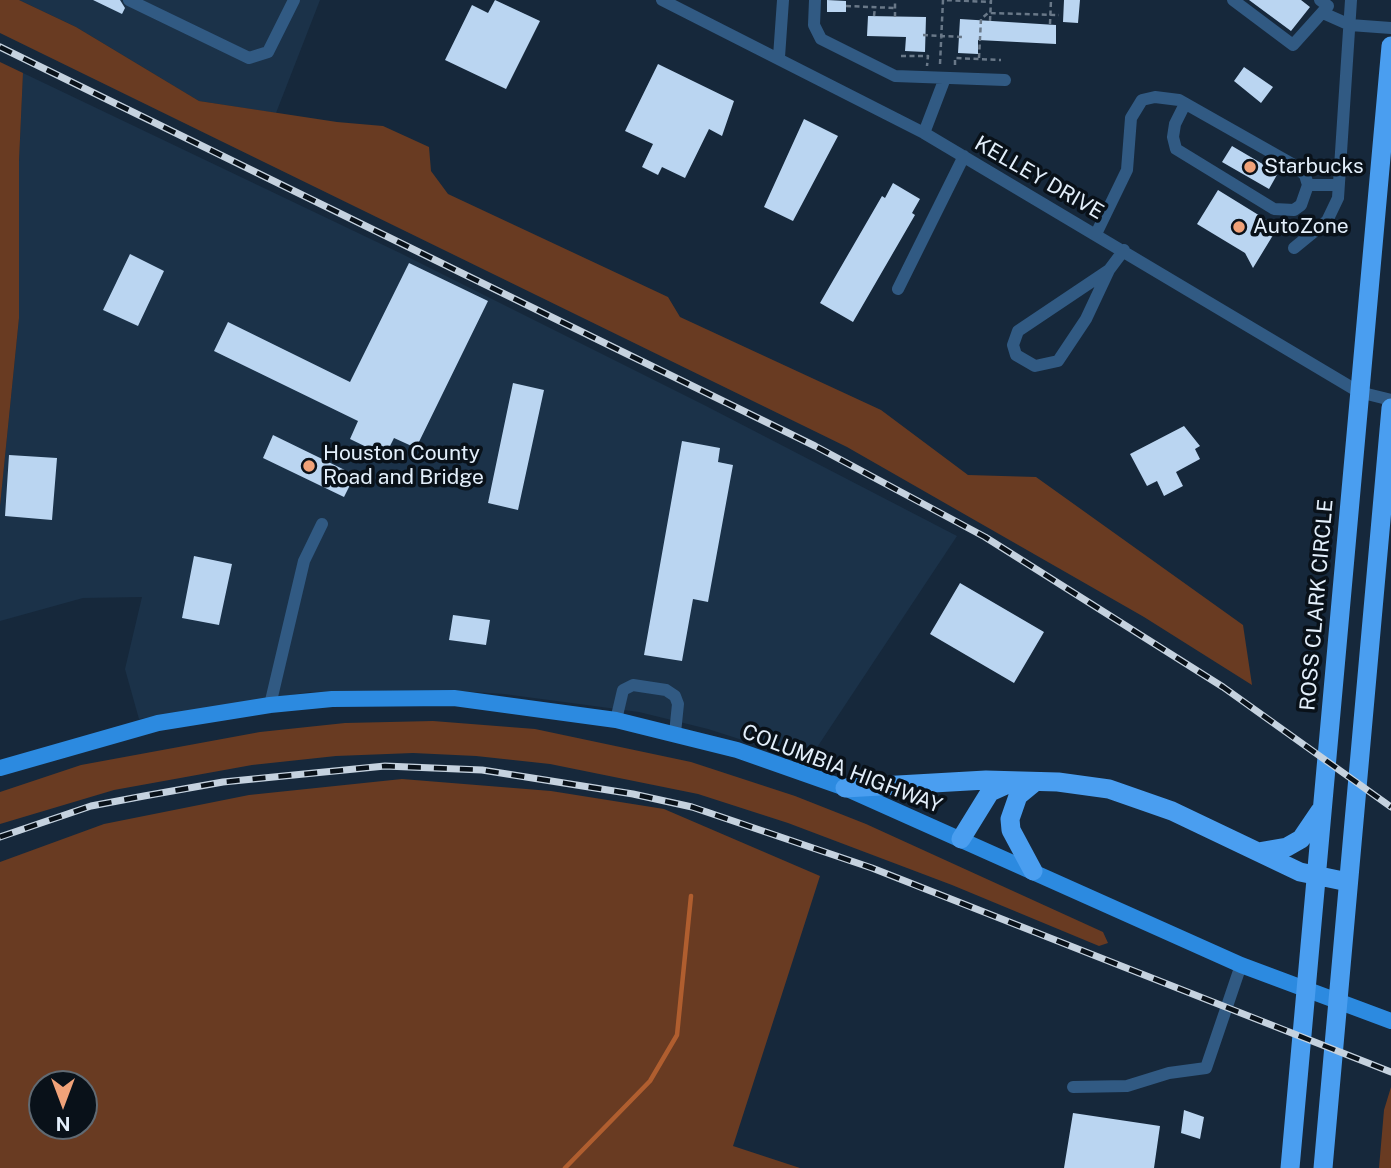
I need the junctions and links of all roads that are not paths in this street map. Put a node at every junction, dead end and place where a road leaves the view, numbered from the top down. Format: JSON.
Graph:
{"nodes":[{"id":1,"x":294,"y":0,"type":"edge"},
{"id":2,"x":662,"y":0,"type":"edge"},
{"id":3,"x":783,"y":0,"type":"edge"},
{"id":4,"x":815,"y":0,"type":"edge"},
{"id":5,"x":1233,"y":0,"type":"edge"},
{"id":6,"x":1351,"y":0,"type":"edge"},
{"id":7,"x":129,"y":1,"type":"edge"},
{"id":8,"x":1321,"y":6,"type":"edge"},
{"id":9,"x":1350,"y":25,"type":"junction"},
{"id":10,"x":1391,"y":28,"type":"edge"},
{"id":11,"x":1391,"y":47,"type":"edge"},
{"id":12,"x":779,"y":57,"type":"junction"},
{"id":13,"x":941,"y":75,"type":"junction"},
{"id":14,"x":1005,"y":80,"type":"dead end"},
{"id":15,"x":1185,"y":103,"type":"junction"},
{"id":16,"x":924,"y":133,"type":"junction"},
{"id":17,"x":964,"y":156,"type":"junction"},
{"id":18,"x":1338,"y":185,"type":"junction"},
{"id":19,"x":1308,"y":186,"type":"junction"},
{"id":20,"x":1096,"y":234,"type":"junction"},
{"id":21,"x":1294,"y":248,"type":"dead end"},
{"id":22,"x":1124,"y":250,"type":"junction"},
{"id":23,"x":1108,"y":270,"type":"junction"},
{"id":24,"x":898,"y":289,"type":"dead end"},
{"id":25,"x":1359,"y":392,"type":"junction"},
{"id":26,"x":1391,"y":400,"type":"edge"},
{"id":27,"x":1391,"y":408,"type":"edge"},
{"id":28,"x":322,"y":524,"type":"dead end"},
{"id":29,"x":270,"y":705,"type":"junction"},
{"id":30,"x":616,"y":720,"type":"junction"},
{"id":31,"x":675,"y":733,"type":"junction"},
{"id":32,"x":0,"y":768,"type":"edge"},
{"id":33,"x":1014,"y":782,"type":"junction"},
{"id":34,"x":1035,"y":782,"type":"junction"},
{"id":35,"x":845,"y":788,"type":"junction"},
{"id":36,"x":1322,"y":806,"type":"junction"},
{"id":37,"x":961,"y":839,"type":"junction"},
{"id":38,"x":1258,"y":852,"type":"junction"},
{"id":39,"x":1033,"y":871,"type":"junction"},
{"id":40,"x":1316,"y":878,"type":"junction"},
{"id":41,"x":1348,"y":882,"type":"junction"},
{"id":42,"x":1241,"y":965,"type":"junction"},
{"id":43,"x":1391,"y":1021,"type":"edge"},
{"id":44,"x":1073,"y":1087,"type":"dead end"},
{"id":45,"x":1290,"y":1168,"type":"edge"},
{"id":46,"x":1323,"y":1168,"type":"edge"}],
"edges":[{"from":1,"to":7,"type":"street"},
{"from":2,"to":12,"type":"street","name":"KELLEY DRIVE"},
{"from":3,"to":12,"type":"street"},
{"from":4,"to":13,"type":"street"},
{"from":5,"to":8,"type":"street"},
{"from":6,"to":9,"type":"street"},
{"from":8,"to":9,"type":"street"},
{"from":9,"to":10,"type":"street"},
{"from":9,"to":18,"type":"street"},
{"from":11,"to":25,"type":"highway","name":"ROSS CLARK CIRCLE"},
{"from":12,"to":16,"type":"street","name":"KELLEY DRIVE"},
{"from":13,"to":14,"type":"street"},
{"from":13,"to":16,"type":"street"},
{"from":15,"to":19,"type":"street"},
{"from":15,"to":19,"type":"street"},
{"from":15,"to":20,"type":"street"},
{"from":16,"to":17,"type":"street","name":"KELLEY DRIVE"},
{"from":17,"to":20,"type":"street","name":"KELLEY DRIVE"},
{"from":17,"to":24,"type":"street"},
{"from":18,"to":19,"type":"street"},
{"from":18,"to":21,"type":"street"},
{"from":20,"to":22,"type":"street","name":"KELLEY DRIVE"},
{"from":22,"to":23,"type":"street"},
{"from":22,"to":25,"type":"street","name":"KELLEY DRIVE"},
{"from":23,"to":23,"type":"street"},
{"from":25,"to":26,"type":"street","name":"KELLEY DRIVE"},
{"from":25,"to":36,"type":"highway","name":"ROSS CLARK CIRCLE"},
{"from":27,"to":41,"type":"highway"},
{"from":28,"to":29,"type":"street"},
{"from":29,"to":30,"type":"main road","name":"COLUMBIA HIGHWAY"},
{"from":29,"to":32,"type":"main road","name":"COLUMBIA HIGHWAY"},
{"from":30,"to":31,"type":"main road","name":"COLUMBIA HIGHWAY"},
{"from":30,"to":31,"type":"street"},
{"from":31,"to":35,"type":"main road","name":"COLUMBIA HIGHWAY"},
{"from":33,"to":34,"type":"highway"},
{"from":33,"to":35,"type":"highway"},
{"from":33,"to":37,"type":"highway"},
{"from":34,"to":38,"type":"highway"},
{"from":34,"to":39,"type":"highway"},
{"from":35,"to":37,"type":"main road","name":"COLUMBIA HIGHWAY"},
{"from":36,"to":38,"type":"highway"},
{"from":36,"to":40,"type":"highway","name":"ROSS CLARK CIRCLE"},
{"from":37,"to":39,"type":"main road","name":"COLUMBIA HIGHWAY"},
{"from":38,"to":40,"type":"highway"},
{"from":39,"to":42,"type":"main road","name":"COLUMBIA HIGHWAY"},
{"from":40,"to":41,"type":"highway"},
{"from":40,"to":45,"type":"highway","name":"ROSS CLARK CIRCLE"},
{"from":41,"to":46,"type":"highway"},
{"from":42,"to":43,"type":"main road","name":"COLUMBIA HIGHWAY"},
{"from":42,"to":44,"type":"street"}]}
